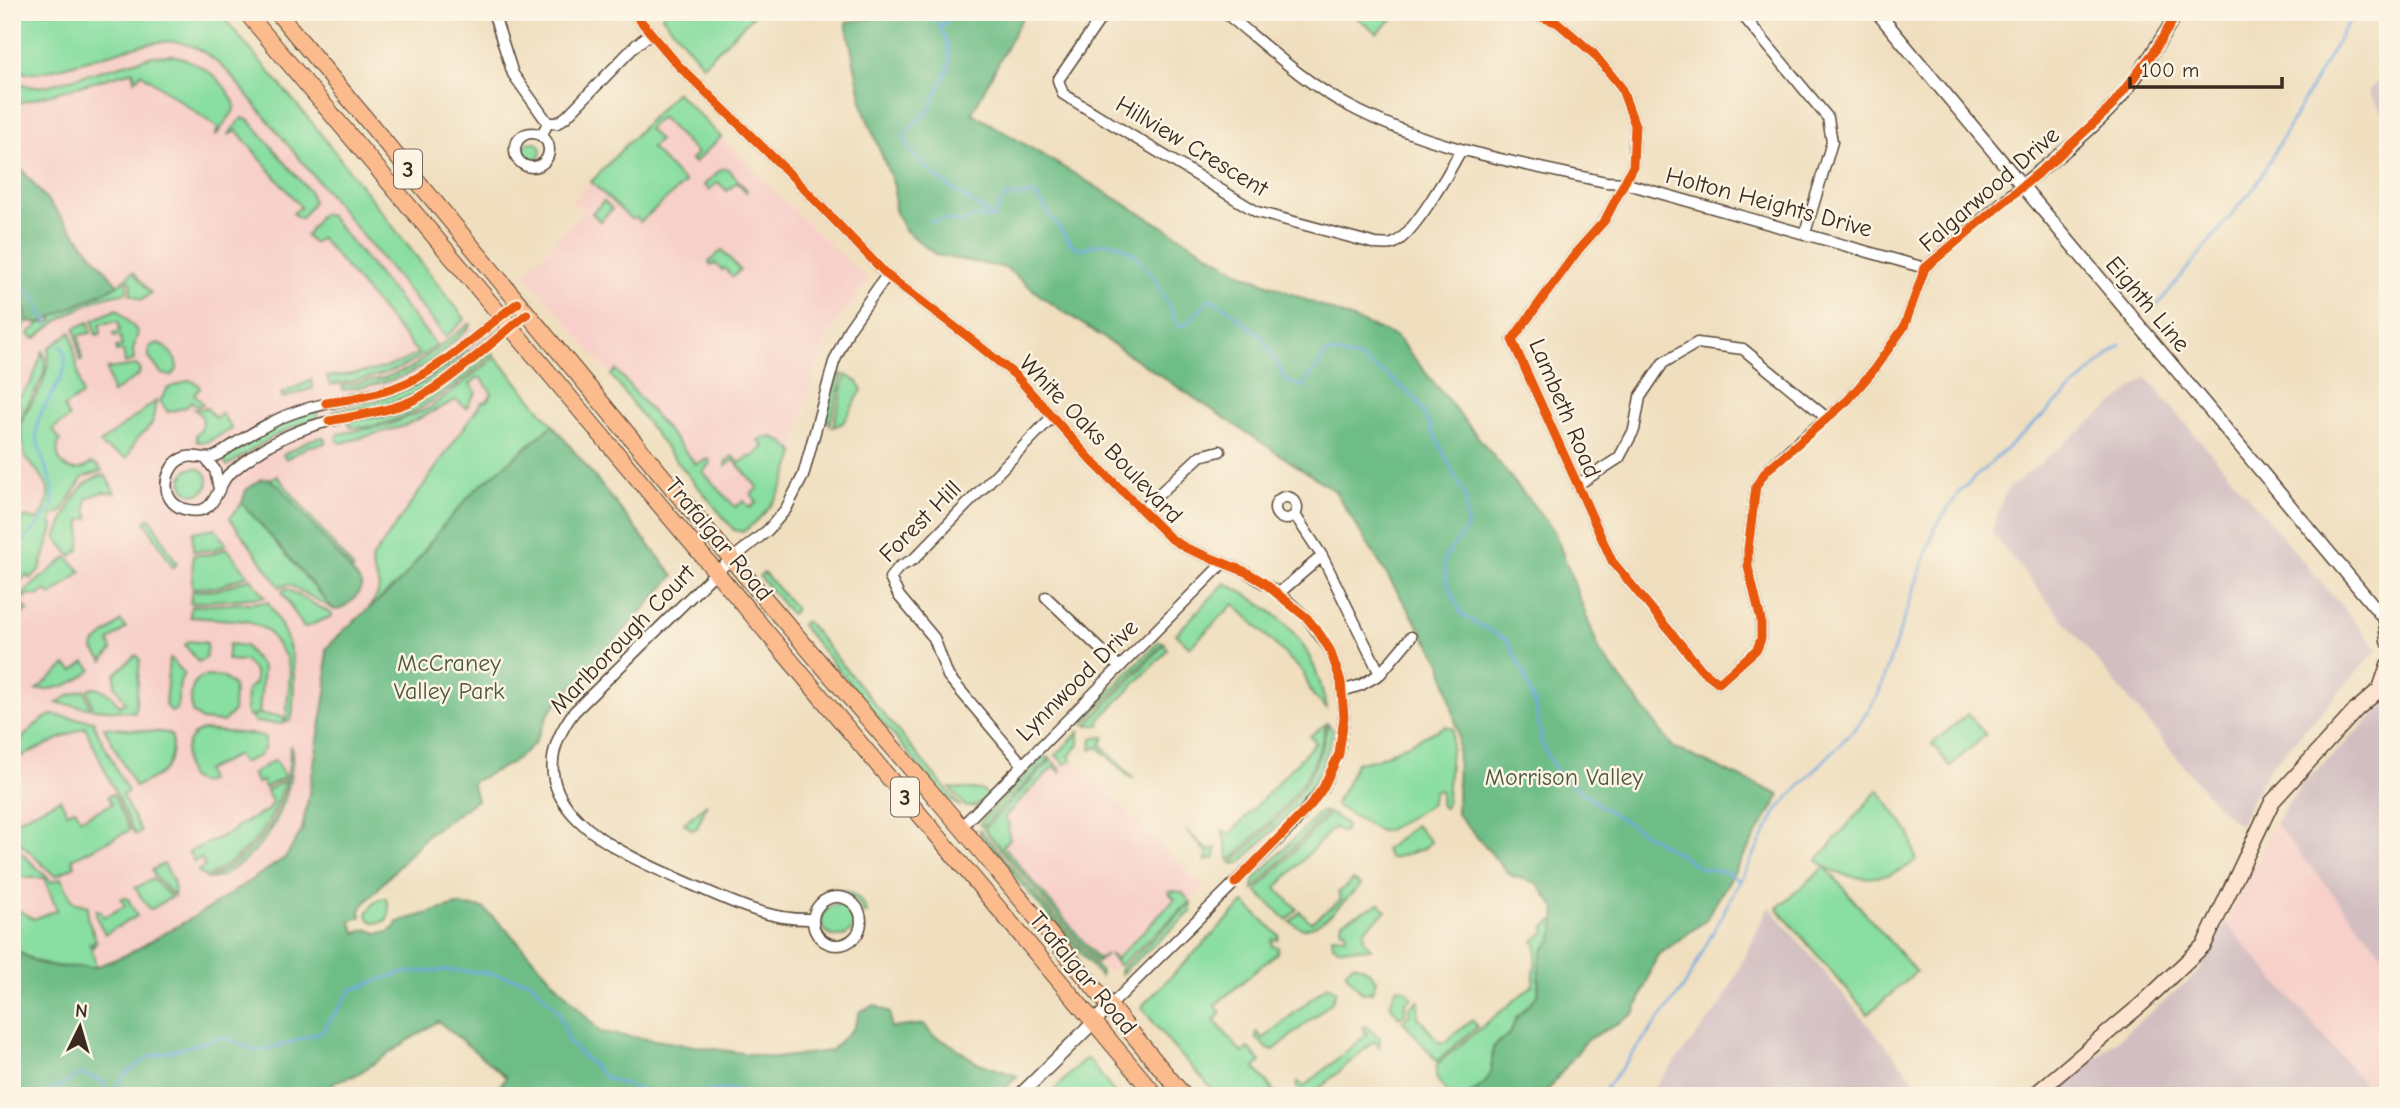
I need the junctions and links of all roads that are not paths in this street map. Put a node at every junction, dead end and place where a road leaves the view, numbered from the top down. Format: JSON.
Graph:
{"nodes":[{"id":1,"x":246,"y":12,"type":"edge"},
{"id":2,"x":277,"y":12,"type":"edge"},
{"id":3,"x":493,"y":12,"type":"edge"},
{"id":4,"x":633,"y":12,"type":"edge"},
{"id":5,"x":1105,"y":12,"type":"edge"},
{"id":6,"x":1224,"y":12,"type":"edge"},
{"id":7,"x":1740,"y":12,"type":"edge"},
{"id":8,"x":1877,"y":12,"type":"edge"},
{"id":9,"x":2178,"y":12,"type":"edge"},
{"id":10,"x":1536,"y":15,"type":"dead end"},
{"id":11,"x":650,"y":34,"type":"junction"},
{"id":12,"x":548,"y":123,"type":"junction"},
{"id":13,"x":541,"y":136,"type":"dead end"},
{"id":14,"x":1461,"y":149,"type":"junction"},
{"id":15,"x":1623,"y":183,"type":"junction"},
{"id":16,"x":2022,"y":185,"type":"junction"},
{"id":17,"x":1805,"y":233,"type":"junction"},
{"id":18,"x":1925,"y":268,"type":"junction"},
{"id":19,"x":887,"y":275,"type":"junction"},
{"id":20,"x":523,"y":308,"type":"junction"},
{"id":21,"x":505,"y":321,"type":"junction"},
{"id":22,"x":1052,"y":417,"type":"junction"},
{"id":23,"x":1827,"y":418,"type":"junction"},
{"id":24,"x":1220,"y":451,"type":"dead end"},
{"id":25,"x":205,"y":458,"type":"junction"},
{"id":26,"x":1577,"y":485,"type":"junction"},
{"id":27,"x":219,"y":489,"type":"junction"},
{"id":28,"x":1142,"y":510,"type":"junction"},
{"id":29,"x":1295,"y":515,"type":"dead end"},
{"id":30,"x":1322,"y":556,"type":"junction"},
{"id":31,"x":731,"y":558,"type":"junction"},
{"id":32,"x":1223,"y":563,"type":"junction"},
{"id":33,"x":716,"y":572,"type":"junction"},
{"id":34,"x":1279,"y":593,"type":"junction"},
{"id":35,"x":1046,"y":597,"type":"dead end"},
{"id":36,"x":2387,"y":622,"type":"edge"},
{"id":37,"x":1411,"y":637,"type":"dead end"},
{"id":38,"x":2388,"y":641,"type":"edge"},
{"id":39,"x":2388,"y":665,"type":"edge"},
{"id":40,"x":1119,"y":667,"type":"junction"},
{"id":41,"x":1380,"y":674,"type":"junction"},
{"id":42,"x":1718,"y":683,"type":"joint"},
{"id":43,"x":2384,"y":686,"type":"edge"},
{"id":44,"x":1342,"y":691,"type":"junction"},
{"id":45,"x":1023,"y":765,"type":"junction"},
{"id":46,"x":961,"y":828,"type":"junction"},
{"id":47,"x":813,"y":919,"type":"junction"},
{"id":48,"x":1110,"y":1006,"type":"junction"},
{"id":49,"x":1094,"y":1021,"type":"junction"},
{"id":50,"x":1019,"y":1096,"type":"edge"},
{"id":51,"x":1156,"y":1096,"type":"edge"},
{"id":52,"x":1184,"y":1096,"type":"edge"},
{"id":53,"x":2033,"y":1096,"type":"edge"}],
"edges":[{"from":1,"to":21,"type":"main road","name":"Trafalgar Road","number":"3"},
{"from":2,"to":20,"type":"main road","name":"Trafalgar Road","number":"3"},
{"from":3,"to":12,"type":"street"},
{"from":4,"to":11,"type":"street","name":"White Oaks Boulevard"},
{"from":5,"to":14,"type":"street","name":"Hillview Crescent"},
{"from":6,"to":14,"type":"street","name":"Holton Heights Drive"},
{"from":7,"to":17,"type":"street"},
{"from":8,"to":16,"type":"street","name":"Eighth Line"},
{"from":9,"to":16,"type":"street","name":"Falgarwood Drive"},
{"from":10,"to":15,"type":"street","name":"Lambeth Road"},
{"from":11,"to":12,"type":"street"},
{"from":11,"to":19,"type":"street","name":"White Oaks Boulevard"},
{"from":12,"to":13,"type":"street"},
{"from":14,"to":15,"type":"street","name":"Holton Heights Drive"},
{"from":15,"to":17,"type":"street","name":"Holton Heights Drive"},
{"from":15,"to":26,"type":"street","name":"Lambeth Road"},
{"from":16,"to":18,"type":"street","name":"Falgarwood Drive"},
{"from":16,"to":36,"type":"street","name":"Eighth Line"},
{"from":17,"to":18,"type":"street","name":"Holton Heights Drive"},
{"from":18,"to":23,"type":"street","name":"Falgarwood Drive"},
{"from":19,"to":22,"type":"street","name":"White Oaks Boulevard"},
{"from":19,"to":31,"type":"street","name":"Marlborough Court"},
{"from":20,"to":21,"type":"street"},
{"from":20,"to":31,"type":"main road","name":"Trafalgar Road","number":"3"},
{"from":21,"to":25,"type":"street"},
{"from":21,"to":27,"type":"street"},
{"from":21,"to":33,"type":"main road","name":"Trafalgar Road","number":"3"},
{"from":22,"to":28,"type":"street","name":"White Oaks Boulevard"},
{"from":22,"to":45,"type":"street","name":"Forest Hill"},
{"from":23,"to":26,"type":"street"},
{"from":23,"to":42,"type":"street","name":"Falgarwood Drive"},
{"from":24,"to":28,"type":"street"},
{"from":25,"to":27,"type":"street"},
{"from":25,"to":27,"type":"street"},
{"from":26,"to":42,"type":"street","name":"Lambeth Road"},
{"from":28,"to":32,"type":"street","name":"White Oaks Boulevard"},
{"from":29,"to":30,"type":"street"},
{"from":30,"to":34,"type":"street"},
{"from":30,"to":41,"type":"street"},
{"from":31,"to":33,"type":"street","name":"Marlborough Court"},
{"from":31,"to":46,"type":"main road","name":"Trafalgar Road","number":"3"},
{"from":32,"to":34,"type":"street","name":"White Oaks Boulevard"},
{"from":32,"to":40,"type":"street","name":"Lynnwood Drive"},
{"from":33,"to":47,"type":"street","name":"Marlborough Court"},
{"from":33,"to":49,"type":"main road","name":"Trafalgar Road","number":"3"},
{"from":34,"to":44,"type":"street","name":"White Oaks Boulevard"},
{"from":35,"to":40,"type":"street"},
{"from":36,"to":38,"type":"main road"},
{"from":37,"to":41,"type":"street"},
{"from":39,"to":43,"type":"main road"},
{"from":40,"to":45,"type":"street","name":"Lynnwood Drive"},
{"from":41,"to":44,"type":"street"},
{"from":43,"to":53,"type":"main road"},
{"from":44,"to":48,"type":"street","name":"White Oaks Boulevard"},
{"from":45,"to":46,"type":"street","name":"Lynnwood Drive"},
{"from":46,"to":48,"type":"main road","name":"Trafalgar Road","number":"3"},
{"from":47,"to":47,"type":"street"},
{"from":48,"to":49,"type":"street","name":"White Oaks Boulevard"},
{"from":48,"to":52,"type":"main road","name":"Trafalgar Road","number":"3"},
{"from":49,"to":50,"type":"street","name":"White Oaks Boulevard"},
{"from":49,"to":51,"type":"main road","name":"Trafalgar Road","number":"3"}]}
